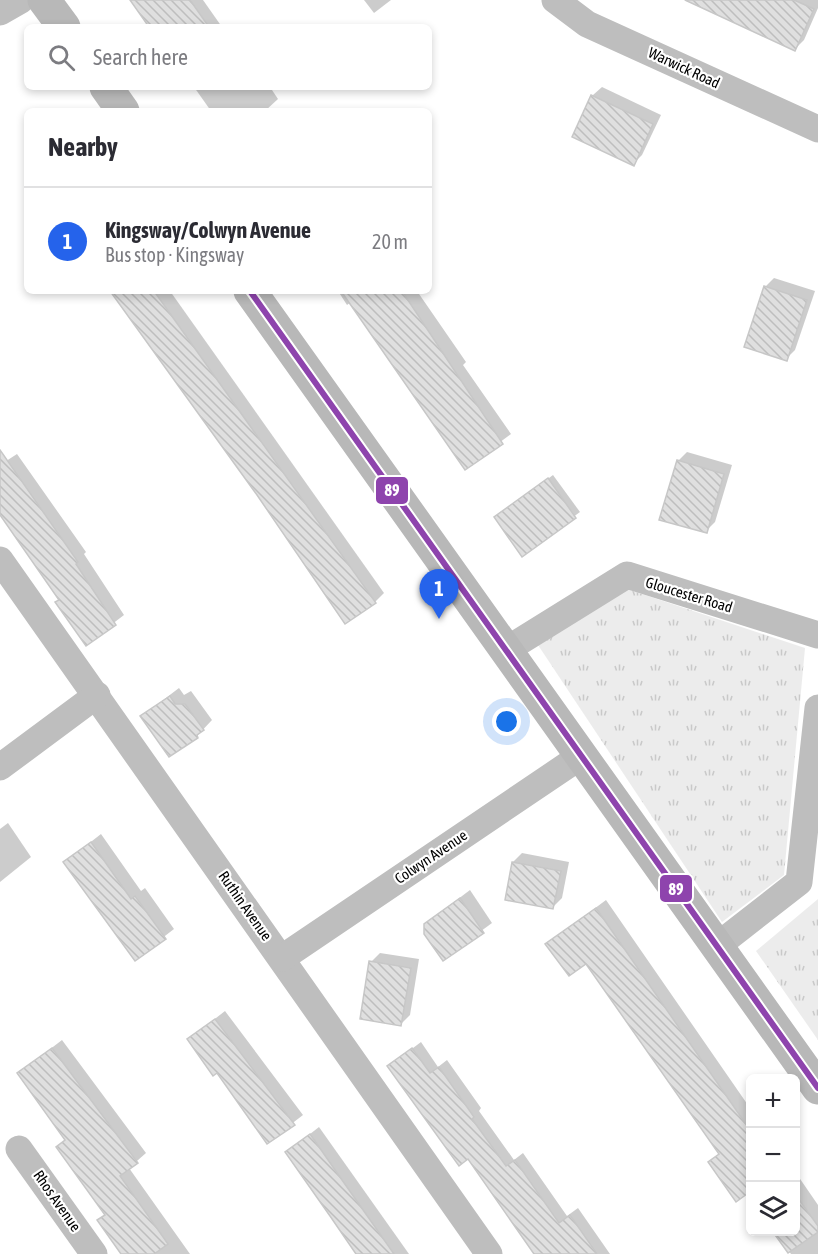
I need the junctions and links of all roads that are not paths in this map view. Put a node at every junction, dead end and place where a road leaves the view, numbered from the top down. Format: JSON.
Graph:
{"nodes":[{"id":1,"x":21,"y":0,"type":"edge"},
{"id":2,"x":44,"y":0,"type":"edge"},
{"id":3,"x":555,"y":0,"type":"edge"},
{"id":4,"x":0,"y":12,"type":"edge"},
{"id":5,"x":62,"y":24,"type":"edge"},
{"id":6,"x":108,"y":90,"type":"edge"},
{"id":7,"x":121,"y":108,"type":"edge"},
{"id":8,"x":818,"y":129,"type":"edge"},
{"id":9,"x":252,"y":294,"type":"edge"},
{"id":10,"x":0,"y":560,"type":"edge"},
{"id":11,"x":818,"y":635,"type":"edge"},
{"id":12,"x":506,"y":650,"type":"junction"},
{"id":13,"x":97,"y":695,"type":"junction"},
{"id":14,"x":818,"y":708,"type":"edge"},
{"id":15,"x":581,"y":756,"type":"junction"},
{"id":16,"x":0,"y":766,"type":"edge"},
{"id":17,"x":717,"y":946,"type":"junction"},
{"id":18,"x":282,"y":958,"type":"junction"},
{"id":19,"x":818,"y":1088,"type":"edge"},
{"id":20,"x":19,"y":1149,"type":"dead end"},
{"id":21,"x":94,"y":1254,"type":"edge"},
{"id":22,"x":489,"y":1254,"type":"edge"}],
"edges":[{"from":1,"to":4,"type":"street"},
{"from":2,"to":5,"type":"street"},
{"from":3,"to":8,"type":"street","name":"Warwick Road"},
{"from":6,"to":7,"type":"street"},
{"from":9,"to":12,"type":"street"},
{"from":10,"to":13,"type":"street","name":"Ruthin Avenue"},
{"from":11,"to":12,"type":"street","name":"Gloucester Road"},
{"from":12,"to":15,"type":"street"},
{"from":13,"to":16,"type":"street"},
{"from":13,"to":18,"type":"street","name":"Ruthin Avenue"},
{"from":14,"to":17,"type":"street"},
{"from":15,"to":17,"type":"street"},
{"from":15,"to":18,"type":"street","name":"Colwyn Avenue"},
{"from":17,"to":19,"type":"street"},
{"from":18,"to":22,"type":"street","name":"Ruthin Avenue"},
{"from":20,"to":21,"type":"street","name":"Rhos Avenue"}]}
